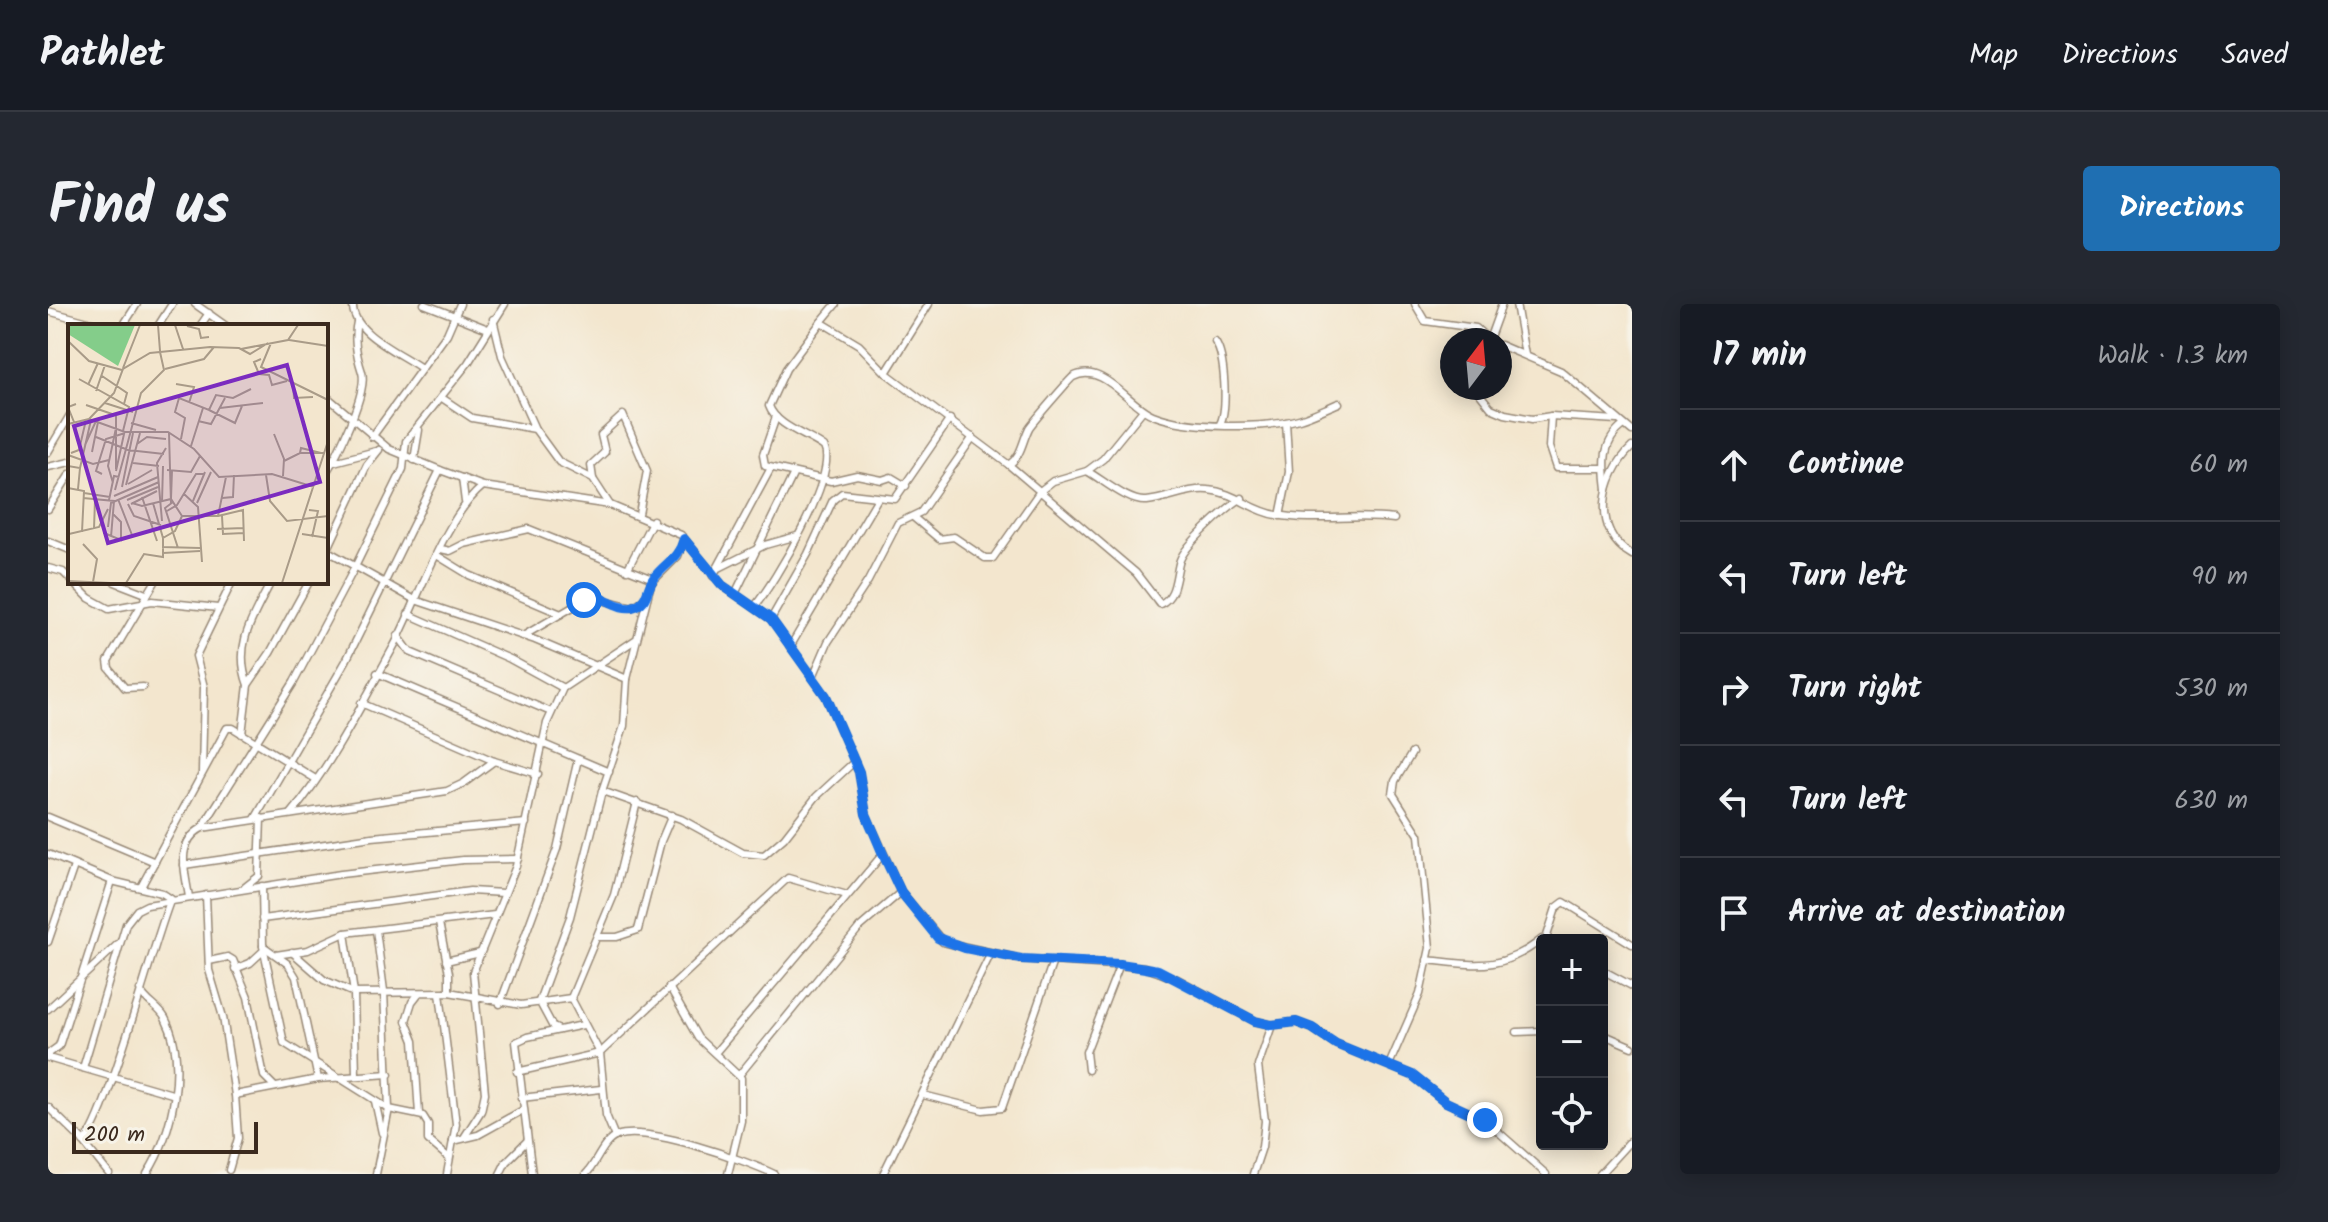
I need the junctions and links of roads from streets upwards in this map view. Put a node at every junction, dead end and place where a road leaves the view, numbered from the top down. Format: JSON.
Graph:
{"nodes":[{"id":1,"x":137,"y":304,"type":"edge"},
{"id":2,"x":172,"y":304,"type":"edge"},
{"id":3,"x":195,"y":304,"type":"edge"},
{"id":4,"x":424,"y":304,"type":"edge"},
{"id":5,"x":460,"y":304,"type":"edge"},
{"id":6,"x":505,"y":304,"type":"edge"},
{"id":7,"x":929,"y":304,"type":"edge"},
{"id":8,"x":1415,"y":304,"type":"edge"},
{"id":9,"x":1502,"y":304,"type":"edge"},
{"id":10,"x":1516,"y":304,"type":"edge"},
{"id":11,"x":350,"y":305,"type":"edge"},
{"id":12,"x":834,"y":305,"type":"edge"},
{"id":13,"x":205,"y":308,"type":"edge"},
{"id":14,"x":48,"y":311,"type":"edge"},
{"id":15,"x":456,"y":317,"type":"junction"},
{"id":16,"x":493,"y":319,"type":"junction"},
{"id":17,"x":357,"y":322,"type":"junction"},
{"id":18,"x":821,"y":322,"type":"junction"},
{"id":19,"x":96,"y":324,"type":"edge"},
{"id":20,"x":124,"y":324,"type":"edge"},
{"id":21,"x":159,"y":324,"type":"edge"},
{"id":22,"x":222,"y":324,"type":"edge"},
{"id":23,"x":1476,"y":328,"type":"edge"},
{"id":24,"x":1494,"y":328,"type":"edge"},
{"id":25,"x":488,"y":329,"type":"junction"},
{"id":26,"x":1215,"y":342,"type":"dead end"},
{"id":27,"x":1512,"y":350,"type":"edge"},
{"id":28,"x":1525,"y":355,"type":"junction"},
{"id":29,"x":421,"y":368,"type":"junction"},
{"id":30,"x":886,"y":373,"type":"junction"},
{"id":31,"x":442,"y":398,"type":"junction"},
{"id":32,"x":1485,"y":400,"type":"edge"},
{"id":33,"x":328,"y":401,"type":"edge"},
{"id":34,"x":1339,"y":403,"type":"dead end"},
{"id":35,"x":1143,"y":410,"type":"junction"},
{"id":36,"x":1551,"y":416,"type":"junction"},
{"id":37,"x":776,"y":417,"type":"junction"},
{"id":38,"x":68,"y":418,"type":"edge"},
{"id":39,"x":353,"y":419,"type":"junction"},
{"id":40,"x":950,"y":419,"type":"junction"},
{"id":41,"x":1617,"y":420,"type":"junction"},
{"id":42,"x":1286,"y":422,"type":"junction"},
{"id":43,"x":1220,"y":424,"type":"junction"},
{"id":44,"x":1624,"y":425,"type":"junction"},
{"id":45,"x":420,"y":426,"type":"junction"},
{"id":46,"x":535,"y":429,"type":"junction"},
{"id":47,"x":1632,"y":431,"type":"edge"},
{"id":48,"x":372,"y":437,"type":"junction"},
{"id":49,"x":973,"y":437,"type":"junction"},
{"id":50,"x":1632,"y":447,"type":"edge"},
{"id":51,"x":389,"y":449,"type":"junction"},
{"id":52,"x":379,"y":450,"type":"junction"},
{"id":53,"x":48,"y":452,"type":"edge"},
{"id":54,"x":402,"y":454,"type":"junction"},
{"id":55,"x":416,"y":460,"type":"junction"},
{"id":56,"x":68,"y":462,"type":"edge"},
{"id":57,"x":328,"y":465,"type":"edge"},
{"id":58,"x":1009,"y":465,"type":"junction"},
{"id":59,"x":48,"y":467,"type":"edge"},
{"id":60,"x":771,"y":468,"type":"junction"},
{"id":61,"x":1602,"y":468,"type":"junction"},
{"id":62,"x":403,"y":469,"type":"junction"},
{"id":63,"x":440,"y":470,"type":"junction"},
{"id":64,"x":1087,"y":471,"type":"junction"},
{"id":65,"x":794,"y":473,"type":"junction"},
{"id":66,"x":68,"y":477,"type":"edge"},
{"id":67,"x":462,"y":478,"type":"junction"},
{"id":68,"x":822,"y":478,"type":"junction"},
{"id":69,"x":593,"y":479,"type":"junction"},
{"id":70,"x":483,"y":486,"type":"junction"},
{"id":71,"x":906,"y":486,"type":"junction"},
{"id":72,"x":1607,"y":490,"type":"junction"},
{"id":73,"x":1040,"y":491,"type":"junction"},
{"id":74,"x":57,"y":494,"type":"junction"},
{"id":75,"x":48,"y":495,"type":"edge"},
{"id":76,"x":878,"y":498,"type":"junction"},
{"id":77,"x":1242,"y":498,"type":"junction"},
{"id":78,"x":465,"y":502,"type":"junction"},
{"id":79,"x":610,"y":505,"type":"junction"},
{"id":80,"x":48,"y":509,"type":"edge"},
{"id":81,"x":639,"y":514,"type":"junction"},
{"id":82,"x":1280,"y":516,"type":"junction"},
{"id":83,"x":913,"y":517,"type":"junction"},
{"id":84,"x":1394,"y":519,"type":"dead end"},
{"id":85,"x":653,"y":520,"type":"junction"},
{"id":86,"x":797,"y":536,"type":"junction"},
{"id":87,"x":684,"y":539,"type":"junction"},
{"id":88,"x":48,"y":541,"type":"edge"},
{"id":89,"x":760,"y":547,"type":"junction"},
{"id":90,"x":68,"y":549,"type":"edge"},
{"id":91,"x":328,"y":549,"type":"edge"},
{"id":92,"x":328,"y":552,"type":"edge"},
{"id":93,"x":439,"y":552,"type":"junction"},
{"id":94,"x":1632,"y":555,"type":"edge"},
{"id":95,"x":355,"y":567,"type":"junction"},
{"id":96,"x":48,"y":568,"type":"edge"},
{"id":97,"x":718,"y":568,"type":"junction"},
{"id":98,"x":627,"y":570,"type":"junction"},
{"id":99,"x":68,"y":576,"type":"edge"},
{"id":100,"x":713,"y":576,"type":"junction"},
{"id":101,"x":653,"y":579,"type":"junction"},
{"id":102,"x":77,"y":584,"type":"edge"},
{"id":103,"x":120,"y":584,"type":"edge"},
{"id":104,"x":154,"y":584,"type":"edge"},
{"id":105,"x":231,"y":584,"type":"edge"},
{"id":106,"x":270,"y":584,"type":"edge"},
{"id":107,"x":308,"y":584,"type":"edge"},
{"id":108,"x":386,"y":584,"type":"junction"},
{"id":109,"x":146,"y":594,"type":"junction"},
{"id":110,"x":735,"y":594,"type":"junction"},
{"id":111,"x":647,"y":598,"type":"junction"},
{"id":112,"x":415,"y":600,"type":"junction"},
{"id":113,"x":138,"y":604,"type":"junction"},
{"id":114,"x":754,"y":607,"type":"junction"},
{"id":115,"x":218,"y":608,"type":"junction"},
{"id":116,"x":408,"y":614,"type":"junction"},
{"id":117,"x":561,"y":614,"type":"junction"},
{"id":118,"x":771,"y":619,"type":"junction"},
{"id":119,"x":398,"y":636,"type":"junction"},
{"id":120,"x":523,"y":636,"type":"junction"},
{"id":121,"x":635,"y":640,"type":"junction"},
{"id":122,"x":790,"y":647,"type":"junction"},
{"id":123,"x":598,"y":666,"type":"junction"},
{"id":124,"x":377,"y":673,"type":"junction"},
{"id":125,"x":813,"y":677,"type":"junction"},
{"id":126,"x":627,"y":679,"type":"junction"},
{"id":127,"x":248,"y":685,"type":"junction"},
{"id":128,"x":143,"y":687,"type":"dead end"},
{"id":129,"x":563,"y":688,"type":"junction"},
{"id":130,"x":361,"y":703,"type":"junction"},
{"id":131,"x":551,"y":712,"type":"junction"},
{"id":132,"x":242,"y":734,"type":"junction"},
{"id":133,"x":254,"y":742,"type":"junction"},
{"id":134,"x":543,"y":742,"type":"junction"},
{"id":135,"x":1412,"y":753,"type":"dead end"},
{"id":136,"x":578,"y":759,"type":"junction"},
{"id":137,"x":290,"y":761,"type":"junction"},
{"id":138,"x":494,"y":761,"type":"junction"},
{"id":139,"x":854,"y":762,"type":"junction"},
{"id":140,"x":202,"y":772,"type":"junction"},
{"id":141,"x":609,"y":772,"type":"junction"},
{"id":142,"x":538,"y":774,"type":"junction"},
{"id":143,"x":314,"y":778,"type":"junction"},
{"id":144,"x":602,"y":791,"type":"junction"},
{"id":145,"x":637,"y":802,"type":"junction"},
{"id":146,"x":291,"y":814,"type":"junction"},
{"id":147,"x":672,"y":815,"type":"junction"},
{"id":148,"x":48,"y":817,"type":"edge"},
{"id":149,"x":258,"y":818,"type":"junction"},
{"id":150,"x":526,"y":823,"type":"junction"},
{"id":151,"x":202,"y":828,"type":"junction"},
{"id":152,"x":261,"y":852,"type":"junction"},
{"id":153,"x":48,"y":854,"type":"edge"},
{"id":154,"x":883,"y":854,"type":"junction"},
{"id":155,"x":518,"y":859,"type":"junction"},
{"id":156,"x":155,"y":862,"type":"junction"},
{"id":157,"x":184,"y":865,"type":"junction"},
{"id":158,"x":74,"y":866,"type":"junction"},
{"id":159,"x":112,"y":881,"type":"junction"},
{"id":160,"x":262,"y":886,"type":"junction"},
{"id":161,"x":141,"y":887,"type":"junction"},
{"id":162,"x":244,"y":888,"type":"junction"},
{"id":163,"x":901,"y":892,"type":"junction"},
{"id":164,"x":503,"y":893,"type":"junction"},
{"id":165,"x":206,"y":895,"type":"junction"},
{"id":166,"x":847,"y":895,"type":"junction"},
{"id":167,"x":189,"y":897,"type":"junction"},
{"id":168,"x":171,"y":899,"type":"junction"},
{"id":169,"x":495,"y":915,"type":"junction"},
{"id":170,"x":262,"y":919,"type":"junction"},
{"id":171,"x":439,"y":923,"type":"junction"},
{"id":172,"x":376,"y":930,"type":"junction"},
{"id":173,"x":345,"y":933,"type":"junction"},
{"id":174,"x":1549,"y":934,"type":"edge"},
{"id":175,"x":597,"y":937,"type":"junction"},
{"id":176,"x":48,"y":942,"type":"edge"},
{"id":177,"x":119,"y":943,"type":"junction"},
{"id":178,"x":1632,"y":944,"type":"edge"},
{"id":179,"x":1536,"y":946,"type":"edge"},
{"id":180,"x":262,"y":949,"type":"junction"},
{"id":181,"x":292,"y":952,"type":"junction"},
{"id":182,"x":480,"y":953,"type":"junction"},
{"id":183,"x":991,"y":953,"type":"junction"},
{"id":184,"x":276,"y":955,"type":"junction"},
{"id":185,"x":1427,"y":960,"type":"junction"},
{"id":186,"x":209,"y":961,"type":"junction"},
{"id":187,"x":446,"y":961,"type":"junction"},
{"id":188,"x":1053,"y":961,"type":"junction"},
{"id":189,"x":1120,"y":964,"type":"junction"},
{"id":190,"x":235,"y":969,"type":"junction"},
{"id":191,"x":1608,"y":973,"type":"edge"},
{"id":192,"x":80,"y":980,"type":"junction"},
{"id":193,"x":1632,"y":986,"type":"edge"},
{"id":194,"x":669,"y":987,"type":"junction"},
{"id":195,"x":140,"y":990,"type":"junction"},
{"id":196,"x":384,"y":991,"type":"junction"},
{"id":197,"x":449,"y":992,"type":"junction"},
{"id":198,"x":354,"y":993,"type":"junction"},
{"id":199,"x":419,"y":993,"type":"junction"},
{"id":200,"x":440,"y":993,"type":"junction"},
{"id":201,"x":475,"y":996,"type":"junction"},
{"id":202,"x":571,"y":998,"type":"junction"},
{"id":203,"x":539,"y":1001,"type":"junction"},
{"id":204,"x":500,"y":1004,"type":"junction"},
{"id":205,"x":48,"y":1009,"type":"edge"},
{"id":206,"x":583,"y":1025,"type":"junction"},
{"id":207,"x":1272,"y":1025,"type":"junction"},
{"id":208,"x":559,"y":1030,"type":"junction"},
{"id":209,"x":1536,"y":1031,"type":"edge"},
{"id":210,"x":1517,"y":1032,"type":"dead end"},
{"id":211,"x":1608,"y":1037,"type":"edge"},
{"id":212,"x":1632,"y":1047,"type":"edge"},
{"id":213,"x":600,"y":1053,"type":"junction"},
{"id":214,"x":715,"y":1053,"type":"junction"},
{"id":215,"x":50,"y":1058,"type":"edge"},
{"id":216,"x":313,"y":1060,"type":"junction"},
{"id":217,"x":1389,"y":1065,"type":"junction"},
{"id":218,"x":83,"y":1068,"type":"junction"},
{"id":219,"x":1088,"y":1070,"type":"dead end"},
{"id":220,"x":48,"y":1071,"type":"edge"},
{"id":221,"x":517,"y":1072,"type":"junction"},
{"id":222,"x":389,"y":1074,"type":"junction"},
{"id":223,"x":740,"y":1074,"type":"junction"},
{"id":224,"x":356,"y":1075,"type":"junction"},
{"id":225,"x":113,"y":1076,"type":"junction"},
{"id":226,"x":336,"y":1077,"type":"junction"},
{"id":227,"x":318,"y":1079,"type":"junction"},
{"id":228,"x":275,"y":1087,"type":"junction"},
{"id":229,"x":601,"y":1089,"type":"junction"},
{"id":230,"x":172,"y":1094,"type":"junction"},
{"id":231,"x":235,"y":1095,"type":"junction"},
{"id":232,"x":923,"y":1095,"type":"junction"},
{"id":233,"x":521,"y":1098,"type":"junction"},
{"id":234,"x":375,"y":1101,"type":"junction"},
{"id":235,"x":48,"y":1107,"type":"edge"},
{"id":236,"x":389,"y":1109,"type":"junction"},
{"id":237,"x":523,"y":1110,"type":"junction"},
{"id":238,"x":419,"y":1114,"type":"junction"},
{"id":239,"x":382,"y":1136,"type":"junction"},
{"id":240,"x":465,"y":1136,"type":"junction"},
{"id":241,"x":615,"y":1137,"type":"junction"},
{"id":242,"x":1632,"y":1139,"type":"edge"},
{"id":243,"x":453,"y":1141,"type":"junction"},
{"id":244,"x":527,"y":1141,"type":"junction"},
{"id":245,"x":83,"y":1142,"type":"junction"},
{"id":246,"x":734,"y":1155,"type":"junction"},
{"id":247,"x":449,"y":1158,"type":"junction"},
{"id":248,"x":229,"y":1170,"type":"dead end"},
{"id":249,"x":109,"y":1174,"type":"edge"},
{"id":250,"x":147,"y":1174,"type":"edge"},
{"id":251,"x":376,"y":1174,"type":"edge"},
{"id":252,"x":447,"y":1174,"type":"edge"},
{"id":253,"x":500,"y":1174,"type":"edge"},
{"id":254,"x":532,"y":1174,"type":"edge"},
{"id":255,"x":586,"y":1174,"type":"edge"},
{"id":256,"x":728,"y":1174,"type":"edge"},
{"id":257,"x":774,"y":1174,"type":"edge"},
{"id":258,"x":883,"y":1174,"type":"edge"},
{"id":259,"x":1253,"y":1174,"type":"edge"},
{"id":260,"x":1546,"y":1174,"type":"edge"},
{"id":261,"x":1600,"y":1174,"type":"edge"}],
"edges":[{"from":1,"to":20,"type":"street"},
{"from":2,"to":21,"type":"street"},
{"from":3,"to":13,"type":"street"},
{"from":4,"to":15,"type":"street"},
{"from":5,"to":15,"type":"street"},
{"from":6,"to":16,"type":"street"},
{"from":7,"to":30,"type":"street"},
{"from":8,"to":23,"type":"street"},
{"from":9,"to":24,"type":"street"},
{"from":10,"to":28,"type":"street"},
{"from":11,"to":17,"type":"street"},
{"from":12,"to":18,"type":"street"},
{"from":13,"to":22,"type":"street"},
{"from":14,"to":19,"type":"street"},
{"from":15,"to":25,"type":"street"},
{"from":15,"to":29,"type":"street"},
{"from":16,"to":25,"type":"street"},
{"from":16,"to":46,"type":"street"},
{"from":17,"to":29,"type":"street"},
{"from":17,"to":39,"type":"street"},
{"from":18,"to":30,"type":"street"},
{"from":18,"to":37,"type":"street"},
{"from":25,"to":31,"type":"street"},
{"from":26,"to":43,"type":"street"},
{"from":27,"to":28,"type":"street"},
{"from":28,"to":41,"type":"street"},
{"from":29,"to":48,"type":"street"},
{"from":30,"to":40,"type":"street"},
{"from":31,"to":45,"type":"street"},
{"from":31,"to":46,"type":"street"},
{"from":32,"to":36,"type":"street"},
{"from":33,"to":39,"type":"street"},
{"from":34,"to":42,"type":"street"},
{"from":35,"to":43,"type":"street"},
{"from":35,"to":58,"type":"street"},
{"from":35,"to":64,"type":"street"},
{"from":36,"to":41,"type":"street"},
{"from":36,"to":61,"type":"street"},
{"from":37,"to":60,"type":"street"},
{"from":37,"to":68,"type":"street"},
{"from":38,"to":53,"type":"street"},
{"from":39,"to":48,"type":"street"},
{"from":39,"to":57,"type":"street"},
{"from":40,"to":49,"type":"street"},
{"from":40,"to":71,"type":"street"},
{"from":41,"to":44,"type":"street"},
{"from":42,"to":43,"type":"street"},
{"from":42,"to":82,"type":"street"},
{"from":44,"to":47,"type":"street"},
{"from":44,"to":61,"type":"street"},
{"from":45,"to":54,"type":"street"},
{"from":45,"to":55,"type":"street"},
{"from":46,"to":69,"type":"street"},
{"from":48,"to":51,"type":"street"},
{"from":49,"to":58,"type":"street"},
{"from":49,"to":83,"type":"street"},
{"from":50,"to":72,"type":"street"},
{"from":51,"to":52,"type":"street"},
{"from":51,"to":54,"type":"street"},
{"from":52,"to":57,"type":"street"},
{"from":52,"to":91,"type":"street"},
{"from":54,"to":55,"type":"street"},
{"from":54,"to":62,"type":"street"},
{"from":55,"to":62,"type":"street"},
{"from":55,"to":63,"type":"street"},
{"from":56,"to":59,"type":"street"},
{"from":58,"to":73,"type":"street"},
{"from":60,"to":65,"type":"street"},
{"from":60,"to":97,"type":"street"},
{"from":61,"to":72,"type":"street"},
{"from":62,"to":95,"type":"street"},
{"from":63,"to":67,"type":"street"},
{"from":63,"to":108,"type":"street"},
{"from":64,"to":73,"type":"street"},
{"from":64,"to":77,"type":"street"},
{"from":65,"to":68,"type":"street"},
{"from":65,"to":89,"type":"street"},
{"from":66,"to":74,"type":"street"},
{"from":67,"to":70,"type":"street"},
{"from":67,"to":78,"type":"street"},
{"from":68,"to":71,"type":"street"},
{"from":68,"to":86,"type":"street"},
{"from":69,"to":79,"type":"street"},
{"from":69,"to":81,"type":"street"},
{"from":70,"to":78,"type":"street"},
{"from":70,"to":79,"type":"street"},
{"from":71,"to":76,"type":"street"},
{"from":72,"to":94,"type":"street"},
{"from":73,"to":77,"type":"street"},
{"from":73,"to":83,"type":"street"},
{"from":74,"to":75,"type":"street"},
{"from":74,"to":80,"type":"street"},
{"from":76,"to":118,"type":"street"},
{"from":76,"to":122,"type":"street"},
{"from":77,"to":82,"type":"street"},
{"from":78,"to":93,"type":"street"},
{"from":79,"to":81,"type":"street"},
{"from":81,"to":85,"type":"street"},
{"from":82,"to":84,"type":"street"},
{"from":83,"to":125,"type":"street"},
{"from":85,"to":87,"type":"street"},
{"from":85,"to":98,"type":"street"},
{"from":86,"to":89,"type":"street"},
{"from":86,"to":114,"type":"street"},
{"from":87,"to":100,"type":"street"},
{"from":87,"to":101,"type":"street"},
{"from":88,"to":90,"type":"street"},
{"from":89,"to":97,"type":"street"},
{"from":89,"to":110,"type":"street"},
{"from":92,"to":95,"type":"street"},
{"from":93,"to":98,"type":"street"},
{"from":93,"to":112,"type":"street"},
{"from":93,"to":117,"type":"street"},
{"from":95,"to":108,"type":"street"},
{"from":95,"to":133,"type":"street"},
{"from":96,"to":99,"type":"street"},
{"from":97,"to":100,"type":"street"},
{"from":98,"to":101,"type":"street"},
{"from":100,"to":110,"type":"street"},
{"from":101,"to":111,"type":"street"},
{"from":102,"to":113,"type":"street"},
{"from":103,"to":109,"type":"street"},
{"from":104,"to":109,"type":"street"},
{"from":105,"to":115,"type":"street"},
{"from":106,"to":127,"type":"street"},
{"from":107,"to":127,"type":"street"},
{"from":108,"to":112,"type":"street"},
{"from":108,"to":137,"type":"street"},
{"from":109,"to":113,"type":"street"},
{"from":110,"to":114,"type":"street"},
{"from":111,"to":117,"type":"street"},
{"from":111,"to":121,"type":"street"},
{"from":112,"to":116,"type":"street"},
{"from":112,"to":120,"type":"street"},
{"from":113,"to":115,"type":"street"},
{"from":113,"to":128,"type":"street"},
{"from":114,"to":118,"type":"street"},
{"from":115,"to":140,"type":"street"},
{"from":116,"to":119,"type":"street"},
{"from":116,"to":129,"type":"street"},
{"from":117,"to":120,"type":"street"},
{"from":118,"to":122,"type":"street"},
{"from":119,"to":124,"type":"street"},
{"from":119,"to":131,"type":"street"},
{"from":120,"to":123,"type":"street"},
{"from":121,"to":123,"type":"street"},
{"from":121,"to":126,"type":"street"},
{"from":122,"to":125,"type":"street"},
{"from":123,"to":126,"type":"street"},
{"from":123,"to":129,"type":"street"},
{"from":124,"to":130,"type":"street"},
{"from":124,"to":134,"type":"street"},
{"from":125,"to":139,"type":"street"},
{"from":126,"to":141,"type":"street"},
{"from":127,"to":132,"type":"street"},
{"from":129,"to":131,"type":"street"},
{"from":130,"to":138,"type":"street"},
{"from":130,"to":143,"type":"street"},
{"from":131,"to":134,"type":"street"},
{"from":132,"to":133,"type":"street"},
{"from":132,"to":140,"type":"street"},
{"from":133,"to":137,"type":"street"},
{"from":133,"to":151,"type":"street"},
{"from":134,"to":136,"type":"street"},
{"from":134,"to":142,"type":"street"},
{"from":135,"to":185,"type":"street"},
{"from":136,"to":141,"type":"street"},
{"from":136,"to":204,"type":"street"},
{"from":137,"to":143,"type":"street"},
{"from":137,"to":149,"type":"street"},
{"from":138,"to":142,"type":"street"},
{"from":138,"to":146,"type":"street"},
{"from":139,"to":147,"type":"street"},
{"from":139,"to":154,"type":"street"},
{"from":140,"to":156,"type":"street"},
{"from":141,"to":144,"type":"street"},
{"from":142,"to":150,"type":"street"},
{"from":143,"to":146,"type":"street"},
{"from":144,"to":145,"type":"street"},
{"from":144,"to":203,"type":"street"},
{"from":145,"to":147,"type":"street"},
{"from":145,"to":175,"type":"street"},
{"from":146,"to":149,"type":"street"},
{"from":147,"to":175,"type":"street"},
{"from":148,"to":156,"type":"street"},
{"from":149,"to":151,"type":"street"},
{"from":149,"to":152,"type":"street"},
{"from":150,"to":152,"type":"street"},
{"from":150,"to":155,"type":"street"},
{"from":151,"to":157,"type":"street"},
{"from":152,"to":157,"type":"street"},
{"from":152,"to":162,"type":"street"},
{"from":153,"to":158,"type":"street"},
{"from":154,"to":163,"type":"street"},
{"from":154,"to":166,"type":"street"},
{"from":155,"to":160,"type":"street"},
{"from":155,"to":164,"type":"street"},
{"from":156,"to":161,"type":"street"},
{"from":157,"to":167,"type":"street"},
{"from":158,"to":159,"type":"street"},
{"from":158,"to":176,"type":"street"},
{"from":159,"to":161,"type":"street"},
{"from":159,"to":192,"type":"street"},
{"from":160,"to":162,"type":"street"},
{"from":160,"to":170,"type":"street"},
{"from":161,"to":168,"type":"street"},
{"from":162,"to":165,"type":"street"},
{"from":163,"to":183,"type":"street"},
{"from":163,"to":223,"type":"street"},
{"from":164,"to":169,"type":"street"},
{"from":164,"to":170,"type":"street"},
{"from":165,"to":167,"type":"street"},
{"from":165,"to":186,"type":"street"},
{"from":166,"to":194,"type":"street"},
{"from":166,"to":214,"type":"street"},
{"from":167,"to":168,"type":"street"},
{"from":168,"to":177,"type":"street"},
{"from":168,"to":195,"type":"street"},
{"from":169,"to":171,"type":"street"},
{"from":169,"to":182,"type":"street"},
{"from":170,"to":180,"type":"street"},
{"from":171,"to":172,"type":"street"},
{"from":171,"to":187,"type":"street"},
{"from":172,"to":173,"type":"street"},
{"from":172,"to":196,"type":"street"},
{"from":173,"to":181,"type":"street"},
{"from":173,"to":198,"type":"street"},
{"from":174,"to":178,"type":"street"},
{"from":175,"to":202,"type":"street"},
{"from":177,"to":192,"type":"street"},
{"from":177,"to":218,"type":"street"},
{"from":179,"to":185,"type":"street"},
{"from":180,"to":184,"type":"street"},
{"from":180,"to":190,"type":"street"},
{"from":180,"to":216,"type":"street"},
{"from":181,"to":184,"type":"street"},
{"from":181,"to":198,"type":"street"},
{"from":182,"to":187,"type":"street"},
{"from":182,"to":201,"type":"street"},
{"from":183,"to":188,"type":"street"},
{"from":183,"to":232,"type":"street"},
{"from":184,"to":216,"type":"street"},
{"from":185,"to":217,"type":"street"},
{"from":186,"to":190,"type":"street"},
{"from":186,"to":231,"type":"street"},
{"from":187,"to":197,"type":"street"},
{"from":188,"to":189,"type":"street"},
{"from":188,"to":232,"type":"street"},
{"from":189,"to":207,"type":"street"},
{"from":189,"to":219,"type":"street"},
{"from":190,"to":228,"type":"street"},
{"from":191,"to":193,"type":"street"},
{"from":192,"to":205,"type":"street"},
{"from":192,"to":215,"type":"street"},
{"from":194,"to":213,"type":"street"},
{"from":194,"to":214,"type":"street"},
{"from":195,"to":225,"type":"street"},
{"from":195,"to":230,"type":"street"},
{"from":196,"to":198,"type":"street"},
{"from":196,"to":199,"type":"street"},
{"from":196,"to":222,"type":"street"},
{"from":197,"to":200,"type":"street"},
{"from":197,"to":201,"type":"street"},
{"from":198,"to":224,"type":"street"},
{"from":199,"to":200,"type":"street"},
{"from":199,"to":238,"type":"street"},
{"from":200,"to":243,"type":"street"},
{"from":201,"to":204,"type":"street"},
{"from":201,"to":240,"type":"street"},
{"from":202,"to":203,"type":"street"},
{"from":202,"to":206,"type":"street"},
{"from":203,"to":204,"type":"street"},
{"from":203,"to":208,"type":"street"},
{"from":206,"to":208,"type":"street"},
{"from":206,"to":213,"type":"street"},
{"from":207,"to":217,"type":"street"},
{"from":207,"to":259,"type":"street"},
{"from":208,"to":221,"type":"street"},
{"from":209,"to":210,"type":"street"},
{"from":211,"to":212,"type":"street"},
{"from":213,"to":221,"type":"street"},
{"from":213,"to":229,"type":"street"},
{"from":214,"to":223,"type":"street"},
{"from":215,"to":218,"type":"street"},
{"from":215,"to":220,"type":"street"},
{"from":216,"to":226,"type":"street"},
{"from":216,"to":227,"type":"street"},
{"from":217,"to":260,"type":"street"},
{"from":218,"to":225,"type":"street"},
{"from":221,"to":233,"type":"street"},
{"from":222,"to":224,"type":"street"},
{"from":222,"to":236,"type":"street"},
{"from":223,"to":246,"type":"street"},
{"from":224,"to":226,"type":"street"},
{"from":225,"to":230,"type":"street"},
{"from":225,"to":245,"type":"street"},
{"from":226,"to":227,"type":"street"},
{"from":226,"to":234,"type":"street"},
{"from":227,"to":228,"type":"street"},
{"from":228,"to":231,"type":"street"},
{"from":229,"to":233,"type":"street"},
{"from":229,"to":241,"type":"street"},
{"from":230,"to":250,"type":"street"},
{"from":231,"to":248,"type":"street"},
{"from":232,"to":258,"type":"street"},
{"from":233,"to":237,"type":"street"},
{"from":234,"to":236,"type":"street"},
{"from":234,"to":239,"type":"street"},
{"from":235,"to":245,"type":"street"},
{"from":236,"to":238,"type":"street"},
{"from":236,"to":239,"type":"street"},
{"from":237,"to":240,"type":"street"},
{"from":237,"to":244,"type":"street"},
{"from":238,"to":247,"type":"street"},
{"from":239,"to":251,"type":"street"},
{"from":240,"to":243,"type":"street"},
{"from":241,"to":246,"type":"street"},
{"from":241,"to":255,"type":"street"},
{"from":242,"to":261,"type":"street"},
{"from":243,"to":247,"type":"street"},
{"from":244,"to":253,"type":"street"},
{"from":244,"to":254,"type":"street"},
{"from":245,"to":249,"type":"street"},
{"from":246,"to":256,"type":"street"},
{"from":246,"to":257,"type":"street"},
{"from":247,"to":252,"type":"street"}]}
